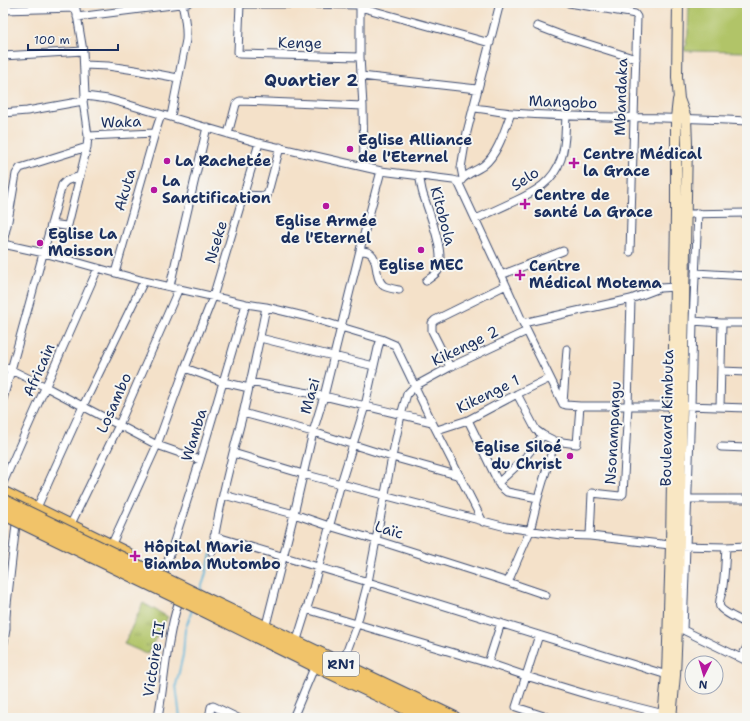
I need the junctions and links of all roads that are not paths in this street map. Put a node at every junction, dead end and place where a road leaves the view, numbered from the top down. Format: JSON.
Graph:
{"nodes":[{"id":1,"x":500,"y":3,"type":"edge"},
{"id":2,"x":570,"y":3,"type":"edge"},
{"id":3,"x":678,"y":3,"type":"edge"},
{"id":4,"x":185,"y":4,"type":"edge"},
{"id":5,"x":239,"y":4,"type":"edge"},
{"id":6,"x":360,"y":5,"type":"edge"},
{"id":7,"x":75,"y":6,"type":"edge"},
{"id":8,"x":3,"y":10,"type":"edge"},
{"id":9,"x":77,"y":17,"type":"junction"},
{"id":10,"x":537,"y":26,"type":"dead end"},
{"id":11,"x":490,"y":43,"type":"junction"},
{"id":12,"x":83,"y":51,"type":"junction"},
{"id":13,"x":3,"y":56,"type":"edge"},
{"id":14,"x":360,"y":57,"type":"junction"},
{"id":15,"x":636,"y":59,"type":"junction"},
{"id":16,"x":84,"y":65,"type":"junction"},
{"id":17,"x":361,"y":76,"type":"junction"},
{"id":18,"x":178,"y":78,"type":"junction"},
{"id":19,"x":477,"y":89,"type":"junction"},
{"id":20,"x":84,"y":99,"type":"junction"},
{"id":21,"x":679,"y":99,"type":"junction"},
{"id":22,"x":363,"y":106,"type":"junction"},
{"id":23,"x":473,"y":108,"type":"junction"},
{"id":24,"x":3,"y":113,"type":"edge"},
{"id":25,"x":511,"y":113,"type":"junction"},
{"id":26,"x":161,"y":115,"type":"junction"},
{"id":27,"x":171,"y":116,"type":"junction"},
{"id":28,"x":566,"y":116,"type":"junction"},
{"id":29,"x":634,"y":117,"type":"junction"},
{"id":30,"x":676,"y":118,"type":"junction"},
{"id":31,"x":686,"y":118,"type":"junction"},
{"id":32,"x":747,"y":121,"type":"edge"},
{"id":33,"x":207,"y":127,"type":"junction"},
{"id":34,"x":155,"y":133,"type":"junction"},
{"id":35,"x":228,"y":134,"type":"junction"},
{"id":36,"x":88,"y":136,"type":"junction"},
{"id":37,"x":259,"y":143,"type":"junction"},
{"id":38,"x":87,"y":147,"type":"junction"},
{"id":39,"x":280,"y":148,"type":"junction"},
{"id":40,"x":364,"y":166,"type":"junction"},
{"id":41,"x":381,"y":171,"type":"junction"},
{"id":42,"x":80,"y":176,"type":"junction"},
{"id":43,"x":419,"y":176,"type":"junction"},
{"id":44,"x":461,"y":181,"type":"junction"},
{"id":45,"x":244,"y":195,"type":"junction"},
{"id":46,"x":698,"y":213,"type":"junction"},
{"id":47,"x":747,"y":213,"type":"edge"},
{"id":48,"x":681,"y":214,"type":"junction"},
{"id":49,"x":476,"y":219,"type":"junction"},
{"id":50,"x":51,"y":224,"type":"junction"},
{"id":51,"x":3,"y":243,"type":"edge"},
{"id":52,"x":360,"y":251,"type":"junction"},
{"id":53,"x":563,"y":251,"type":"dead end"},
{"id":54,"x":630,"y":252,"type":"dead end"},
{"id":55,"x":44,"y":253,"type":"junction"},
{"id":56,"x":98,"y":268,"type":"junction"},
{"id":57,"x":115,"y":273,"type":"junction"},
{"id":58,"x":696,"y":273,"type":"junction"},
{"id":59,"x":501,"y":275,"type":"junction"},
{"id":60,"x":747,"y":276,"type":"edge"},
{"id":61,"x":144,"y":281,"type":"junction"},
{"id":62,"x":426,"y":281,"type":"dead end"},
{"id":63,"x":506,"y":285,"type":"junction"},
{"id":64,"x":170,"y":286,"type":"junction"},
{"id":65,"x":675,"y":287,"type":"junction"},
{"id":66,"x":179,"y":288,"type":"junction"},
{"id":67,"x":399,"y":290,"type":"dead end"},
{"id":68,"x":213,"y":297,"type":"junction"},
{"id":69,"x":631,"y":299,"type":"junction"},
{"id":70,"x":246,"y":304,"type":"junction"},
{"id":71,"x":266,"y":307,"type":"junction"},
{"id":72,"x":693,"y":320,"type":"junction"},
{"id":73,"x":523,"y":323,"type":"junction"},
{"id":74,"x":722,"y":323,"type":"junction"},
{"id":75,"x":747,"y":323,"type":"edge"},
{"id":76,"x":341,"y":327,"type":"junction"},
{"id":77,"x":527,"y":331,"type":"junction"},
{"id":78,"x":260,"y":338,"type":"junction"},
{"id":79,"x":381,"y":338,"type":"junction"},
{"id":80,"x":567,"y":349,"type":"dead end"},
{"id":81,"x":334,"y":356,"type":"junction"},
{"id":82,"x":3,"y":366,"type":"edge"},
{"id":83,"x":374,"y":366,"type":"junction"},
{"id":84,"x":450,"y":367,"type":"junction"},
{"id":85,"x":184,"y":368,"type":"junction"},
{"id":86,"x":11,"y":370,"type":"junction"},
{"id":87,"x":721,"y":371,"type":"junction"},
{"id":88,"x":747,"y":372,"type":"edge"},
{"id":89,"x":550,"y":378,"type":"junction"},
{"id":90,"x":223,"y":382,"type":"junction"},
{"id":91,"x":250,"y":385,"type":"junction"},
{"id":92,"x":415,"y":386,"type":"junction"},
{"id":93,"x":46,"y":387,"type":"junction"},
{"id":94,"x":517,"y":394,"type":"junction"},
{"id":95,"x":324,"y":396,"type":"junction"},
{"id":96,"x":3,"y":399,"type":"edge"},
{"id":97,"x":563,"y":404,"type":"junction"},
{"id":98,"x":83,"y":406,"type":"junction"},
{"id":99,"x":365,"y":406,"type":"junction"},
{"id":100,"x":580,"y":406,"type":"junction"},
{"id":101,"x":628,"y":406,"type":"junction"},
{"id":102,"x":682,"y":406,"type":"junction"},
{"id":103,"x":720,"y":407,"type":"junction"},
{"id":104,"x":747,"y":408,"type":"edge"},
{"id":105,"x":243,"y":413,"type":"junction"},
{"id":106,"x":401,"y":415,"type":"junction"},
{"id":107,"x":468,"y":420,"type":"junction"},
{"id":108,"x":432,"y":422,"type":"junction"},
{"id":109,"x":119,"y":425,"type":"junction"},
{"id":110,"x":437,"y":430,"type":"junction"},
{"id":111,"x":313,"y":432,"type":"junction"},
{"id":112,"x":542,"y":435,"type":"junction"},
{"id":113,"x":555,"y":441,"type":"junction"},
{"id":114,"x":157,"y":445,"type":"junction"},
{"id":115,"x":353,"y":445,"type":"junction"},
{"id":116,"x":721,"y":447,"type":"dead end"},
{"id":117,"x":747,"y":448,"type":"edge"},
{"id":118,"x":233,"y":453,"type":"junction"},
{"id":119,"x":392,"y":457,"type":"junction"},
{"id":120,"x":200,"y":460,"type":"junction"},
{"id":121,"x":303,"y":474,"type":"junction"},
{"id":122,"x":460,"y":476,"type":"junction"},
{"id":123,"x":3,"y":482,"type":"edge"},
{"id":124,"x":341,"y":483,"type":"junction"},
{"id":125,"x":498,"y":483,"type":"junction"},
{"id":126,"x":3,"y":493,"type":"edge"},
{"id":127,"x":224,"y":494,"type":"junction"},
{"id":128,"x":385,"y":495,"type":"junction"},
{"id":129,"x":538,"y":498,"type":"junction"},
{"id":130,"x":684,"y":499,"type":"junction"},
{"id":131,"x":747,"y":499,"type":"edge"},
{"id":132,"x":3,"y":501,"type":"edge"},
{"id":133,"x":20,"y":502,"type":"junction"},
{"id":134,"x":36,"y":509,"type":"junction"},
{"id":135,"x":3,"y":513,"type":"edge"},
{"id":136,"x":294,"y":514,"type":"junction"},
{"id":137,"x":3,"y":518,"type":"edge"},
{"id":138,"x":483,"y":522,"type":"junction"},
{"id":139,"x":16,"y":524,"type":"junction"},
{"id":140,"x":70,"y":526,"type":"junction"},
{"id":141,"x":330,"y":526,"type":"junction"},
{"id":142,"x":28,"y":530,"type":"junction"},
{"id":143,"x":530,"y":531,"type":"junction"},
{"id":144,"x":214,"y":536,"type":"junction"},
{"id":145,"x":590,"y":536,"type":"junction"},
{"id":146,"x":376,"y":540,"type":"junction"},
{"id":147,"x":678,"y":545,"type":"junction"},
{"id":148,"x":111,"y":546,"type":"junction"},
{"id":149,"x":747,"y":546,"type":"edge"},
{"id":150,"x":726,"y":547,"type":"junction"},
{"id":151,"x":212,"y":552,"type":"dead end"},
{"id":152,"x":283,"y":556,"type":"junction"},
{"id":153,"x":318,"y":567,"type":"junction"},
{"id":154,"x":164,"y":573,"type":"junction"},
{"id":155,"x":368,"y":582,"type":"junction"},
{"id":156,"x":508,"y":582,"type":"junction"},
{"id":157,"x":546,"y":596,"type":"dead end"},
{"id":158,"x":196,"y":602,"type":"junction"},
{"id":159,"x":306,"y":610,"type":"junction"},
{"id":160,"x":226,"y":615,"type":"junction"},
{"id":161,"x":501,"y":623,"type":"junction"},
{"id":162,"x":357,"y":624,"type":"junction"},
{"id":163,"x":747,"y":624,"type":"edge"},
{"id":164,"x":676,"y":628,"type":"junction"},
{"id":165,"x":265,"y":629,"type":"junction"},
{"id":166,"x":539,"y":635,"type":"junction"},
{"id":167,"x":296,"y":643,"type":"junction"},
{"id":168,"x":747,"y":647,"type":"edge"},
{"id":169,"x":3,"y":648,"type":"edge"},
{"id":170,"x":318,"y":659,"type":"junction"},
{"id":171,"x":744,"y":660,"type":"edge"},
{"id":172,"x":488,"y":663,"type":"junction"},
{"id":173,"x":342,"y":664,"type":"junction"},
{"id":174,"x":667,"y":675,"type":"junction"},
{"id":175,"x":526,"y":676,"type":"junction"},
{"id":176,"x":419,"y":716,"type":"edge"},
{"id":177,"x":666,"y":717,"type":"edge"},
{"id":178,"x":158,"y":718,"type":"edge"},
{"id":179,"x":210,"y":718,"type":"edge"},
{"id":180,"x":238,"y":718,"type":"edge"},
{"id":181,"x":293,"y":718,"type":"edge"},
{"id":182,"x":454,"y":718,"type":"edge"},
{"id":183,"x":550,"y":718,"type":"edge"}],
"edges":[{"from":1,"to":11,"type":"street"},
{"from":2,"to":15,"type":"street","name":"Mbandaka"},
{"from":3,"to":21,"type":"street"},
{"from":4,"to":9,"type":"street"},
{"from":4,"to":18,"type":"street"},
{"from":5,"to":6,"type":"street"},
{"from":5,"to":14,"type":"street","name":"Kenge"},
{"from":6,"to":11,"type":"street"},
{"from":6,"to":14,"type":"street"},
{"from":7,"to":8,"type":"street"},
{"from":7,"to":9,"type":"street"},
{"from":9,"to":12,"type":"street"},
{"from":10,"to":15,"type":"street"},
{"from":11,"to":19,"type":"street"},
{"from":12,"to":13,"type":"street"},
{"from":12,"to":16,"type":"street"},
{"from":14,"to":17,"type":"street"},
{"from":15,"to":29,"type":"street","name":"Mbandaka"},
{"from":16,"to":18,"type":"street"},
{"from":16,"to":20,"type":"street"},
{"from":17,"to":19,"type":"street"},
{"from":17,"to":22,"type":"street"},
{"from":18,"to":27,"type":"street"},
{"from":19,"to":23,"type":"street"},
{"from":20,"to":24,"type":"street"},
{"from":20,"to":26,"type":"street"},
{"from":20,"to":36,"type":"street"},
{"from":21,"to":30,"type":"street","name":"Boulevard Kimbuta"},
{"from":21,"to":31,"type":"street"},
{"from":22,"to":35,"type":"street"},
{"from":22,"to":40,"type":"street"},
{"from":23,"to":25,"type":"street","name":"Mangobo"},
{"from":23,"to":44,"type":"street"},
{"from":25,"to":28,"type":"street","name":"Mangobo"},
{"from":25,"to":44,"type":"street"},
{"from":26,"to":27,"type":"street"},
{"from":26,"to":34,"type":"street","name":"Akuta"},
{"from":27,"to":33,"type":"street"},
{"from":28,"to":29,"type":"street","name":"Mangobo"},
{"from":28,"to":49,"type":"street","name":"Selo"},
{"from":29,"to":30,"type":"street","name":"Mangobo"},
{"from":29,"to":54,"type":"street","name":"Mbandaka"},
{"from":30,"to":31,"type":"street","name":"Mangobo"},
{"from":30,"to":48,"type":"street","name":"Boulevard Kimbuta"},
{"from":31,"to":32,"type":"street","name":"Mangobo"},
{"from":31,"to":48,"type":"street","name":"Boulevard Kimbuta"},
{"from":33,"to":35,"type":"street"},
{"from":33,"to":64,"type":"street"},
{"from":34,"to":36,"type":"street","name":"Waka"},
{"from":34,"to":57,"type":"street","name":"Akuta"},
{"from":35,"to":37,"type":"street"},
{"from":36,"to":38,"type":"street"},
{"from":37,"to":39,"type":"street"},
{"from":37,"to":45,"type":"street","name":"Nseke"},
{"from":38,"to":42,"type":"street"},
{"from":38,"to":51,"type":"street"},
{"from":39,"to":40,"type":"street"},
{"from":39,"to":45,"type":"street"},
{"from":40,"to":41,"type":"street"},
{"from":41,"to":43,"type":"street"},
{"from":41,"to":52,"type":"street","name":"Mazi"},
{"from":42,"to":50,"type":"street","name":"Africain"},
{"from":42,"to":50,"type":"street"},
{"from":43,"to":44,"type":"street"},
{"from":43,"to":62,"type":"street","name":"Kitobola"},
{"from":44,"to":49,"type":"street"},
{"from":45,"to":68,"type":"street","name":"Nseke"},
{"from":46,"to":47,"type":"street"},
{"from":46,"to":48,"type":"street"},
{"from":46,"to":58,"type":"street"},
{"from":48,"to":65,"type":"street","name":"Boulevard Kimbuta"},
{"from":48,"to":102,"type":"street","name":"Boulevard Kimbuta"},
{"from":49,"to":59,"type":"street"},
{"from":50,"to":55,"type":"street","name":"Africain"},
{"from":51,"to":55,"type":"street"},
{"from":52,"to":67,"type":"street"},
{"from":52,"to":76,"type":"street","name":"Mazi"},
{"from":53,"to":59,"type":"street"},
{"from":55,"to":56,"type":"street"},
{"from":55,"to":86,"type":"street","name":"Africain"},
{"from":56,"to":57,"type":"street"},
{"from":56,"to":93,"type":"street","name":"Africain"},
{"from":57,"to":61,"type":"street"},
{"from":58,"to":60,"type":"street"},
{"from":58,"to":72,"type":"street"},
{"from":59,"to":63,"type":"street"},
{"from":61,"to":64,"type":"street"},
{"from":61,"to":98,"type":"street","name":"Losambo"},
{"from":63,"to":73,"type":"street"},
{"from":63,"to":84,"type":"street"},
{"from":64,"to":66,"type":"street"},
{"from":65,"to":69,"type":"street"},
{"from":65,"to":102,"type":"street","name":"Boulevard Kimbuta"},
{"from":66,"to":68,"type":"street"},
{"from":66,"to":109,"type":"street","name":"Losambo"},
{"from":68,"to":70,"type":"street"},
{"from":68,"to":85,"type":"street","name":"Wamba"},
{"from":69,"to":73,"type":"street"},
{"from":69,"to":101,"type":"street","name":"Nsonampangu"},
{"from":70,"to":71,"type":"street"},
{"from":70,"to":90,"type":"street","name":"Wamba"},
{"from":71,"to":76,"type":"street"},
{"from":71,"to":78,"type":"street"},
{"from":72,"to":74,"type":"street"},
{"from":72,"to":102,"type":"street"},
{"from":73,"to":77,"type":"street"},
{"from":74,"to":75,"type":"street"},
{"from":74,"to":87,"type":"street"},
{"from":76,"to":79,"type":"street"},
{"from":76,"to":81,"type":"street","name":"Mazi"},
{"from":77,"to":84,"type":"street","name":"Kikenge 2"},
{"from":77,"to":89,"type":"street"},
{"from":78,"to":81,"type":"street"},
{"from":78,"to":91,"type":"street"},
{"from":79,"to":83,"type":"street"},
{"from":79,"to":92,"type":"street"},
{"from":80,"to":97,"type":"street"},
{"from":81,"to":83,"type":"street"},
{"from":81,"to":95,"type":"street","name":"Mazi"},
{"from":82,"to":86,"type":"street"},
{"from":83,"to":99,"type":"street"},
{"from":84,"to":92,"type":"street","name":"Kikenge 2"},
{"from":85,"to":90,"type":"street"},
{"from":85,"to":114,"type":"street","name":"Wamba"},
{"from":86,"to":93,"type":"street"},
{"from":86,"to":96,"type":"street","name":"Africain"},
{"from":87,"to":88,"type":"street"},
{"from":87,"to":103,"type":"street"},
{"from":89,"to":94,"type":"street","name":"Kikenge 1"},
{"from":89,"to":97,"type":"street"},
{"from":90,"to":91,"type":"street"},
{"from":90,"to":120,"type":"street","name":"Wamba"},
{"from":91,"to":95,"type":"street"},
{"from":91,"to":105,"type":"street"},
{"from":92,"to":106,"type":"street"},
{"from":92,"to":108,"type":"street"},
{"from":93,"to":98,"type":"street"},
{"from":93,"to":123,"type":"street","name":"Africain"},
{"from":94,"to":107,"type":"street","name":"Kikenge 1"},
{"from":94,"to":112,"type":"street"},
{"from":95,"to":99,"type":"street"},
{"from":95,"to":111,"type":"street","name":"Mazi"},
{"from":97,"to":100,"type":"street"},
{"from":98,"to":109,"type":"street"},
{"from":98,"to":134,"type":"street","name":"Losambo"},
{"from":99,"to":106,"type":"street"},
{"from":99,"to":115,"type":"street"},
{"from":100,"to":101,"type":"street"},
{"from":100,"to":113,"type":"street"},
{"from":101,"to":102,"type":"street"},
{"from":101,"to":145,"type":"street","name":"Nsonampangu"},
{"from":102,"to":103,"type":"street"},
{"from":102,"to":130,"type":"street","name":"Boulevard Kimbuta"},
{"from":102,"to":147,"type":"street","name":"Boulevard Kimbuta"},
{"from":103,"to":104,"type":"street"},
{"from":105,"to":111,"type":"street"},
{"from":105,"to":118,"type":"street"},
{"from":106,"to":108,"type":"street"},
{"from":106,"to":119,"type":"street"},
{"from":107,"to":110,"type":"street","name":"Kikenge 1"},
{"from":107,"to":125,"type":"street"},
{"from":108,"to":110,"type":"street"},
{"from":109,"to":114,"type":"street"},
{"from":109,"to":140,"type":"street","name":"Losambo"},
{"from":110,"to":122,"type":"street"},
{"from":111,"to":115,"type":"street"},
{"from":111,"to":121,"type":"street","name":"Mazi"},
{"from":112,"to":113,"type":"street"},
{"from":112,"to":125,"type":"street"},
{"from":113,"to":129,"type":"street"},
{"from":114,"to":120,"type":"street"},
{"from":114,"to":148,"type":"street","name":"Wamba"},
{"from":115,"to":119,"type":"street"},
{"from":115,"to":124,"type":"street"},
{"from":116,"to":117,"type":"street"},
{"from":118,"to":121,"type":"street"},
{"from":118,"to":127,"type":"street"},
{"from":119,"to":122,"type":"street"},
{"from":119,"to":128,"type":"street"},
{"from":120,"to":154,"type":"street","name":"Wamba"},
{"from":121,"to":124,"type":"street"},
{"from":121,"to":136,"type":"street","name":"Mazi"},
{"from":122,"to":138,"type":"street"},
{"from":124,"to":128,"type":"street"},
{"from":124,"to":141,"type":"street"},
{"from":125,"to":129,"type":"street"},
{"from":126,"to":133,"type":"highway"},
{"from":127,"to":136,"type":"street","name":"Laïc"},
{"from":127,"to":144,"type":"street"},
{"from":128,"to":138,"type":"street"},
{"from":128,"to":146,"type":"street"},
{"from":129,"to":143,"type":"street"},
{"from":130,"to":131,"type":"street"},
{"from":130,"to":147,"type":"street","name":"Boulevard Kimbuta"},
{"from":132,"to":158,"type":"highway","bridge":true},
{"from":133,"to":134,"type":"highway"},
{"from":133,"to":139,"type":"street"},
{"from":134,"to":140,"type":"highway"},
{"from":134,"to":142,"type":"street","name":"Losambo"},
{"from":135,"to":158,"type":"highway","bridge":true},
{"from":136,"to":141,"type":"street","name":"Laïc"},
{"from":136,"to":152,"type":"street","name":"Mazi"},
{"from":137,"to":139,"type":"highway"},
{"from":138,"to":143,"type":"street"},
{"from":139,"to":142,"type":"highway"},
{"from":139,"to":169,"type":"street"},
{"from":140,"to":148,"type":"highway"},
{"from":141,"to":146,"type":"street","name":"Laïc"},
{"from":141,"to":153,"type":"street"},
{"from":142,"to":158,"type":"highway"},
{"from":143,"to":145,"type":"street"},
{"from":143,"to":156,"type":"street"},
{"from":144,"to":151,"type":"street"},
{"from":144,"to":152,"type":"street"},
{"from":145,"to":147,"type":"street"},
{"from":146,"to":155,"type":"street"},
{"from":146,"to":156,"type":"street","name":"Laïc"},
{"from":147,"to":150,"type":"street"},
{"from":147,"to":164,"type":"street","name":"Boulevard Kimbuta"},
{"from":148,"to":154,"type":"highway"},
{"from":149,"to":150,"type":"street"},
{"from":150,"to":163,"type":"street"},
{"from":152,"to":153,"type":"street"},
{"from":152,"to":165,"type":"street","name":"Mazi"},
{"from":153,"to":155,"type":"street"},
{"from":153,"to":159,"type":"street"},
{"from":154,"to":158,"type":"highway"},
{"from":155,"to":161,"type":"street"},
{"from":155,"to":162,"type":"street"},
{"from":156,"to":157,"type":"street","name":"Laïc"},
{"from":158,"to":160,"type":"highway"},
{"from":158,"to":178,"type":"street","name":"Victoire II"},
{"from":159,"to":162,"type":"street"},
{"from":159,"to":167,"type":"street"},
{"from":160,"to":165,"type":"highway","number":"RN1"},
{"from":160,"to":170,"type":"highway","number":"RN1"},
{"from":161,"to":166,"type":"street"},
{"from":161,"to":172,"type":"street"},
{"from":162,"to":172,"type":"street"},
{"from":162,"to":173,"type":"street"},
{"from":164,"to":171,"type":"street"},
{"from":164,"to":174,"type":"street","name":"Boulevard Kimbuta"},
{"from":164,"to":177,"type":"street","name":"Boulevard Kimbuta"},
{"from":165,"to":167,"type":"highway","number":"RN1"},
{"from":166,"to":174,"type":"street"},
{"from":166,"to":175,"type":"street"},
{"from":167,"to":170,"type":"highway","number":"RN1"},
{"from":168,"to":171,"type":"street"},
{"from":170,"to":173,"type":"highway","number":"RN1"},
{"from":170,"to":176,"type":"highway","number":"RN1"},
{"from":170,"to":181,"type":"street"},
{"from":172,"to":175,"type":"street"},
{"from":173,"to":182,"type":"highway","number":"RN1"},
{"from":174,"to":177,"type":"street","name":"Boulevard Kimbuta"},
{"from":175,"to":177,"type":"street"},
{"from":175,"to":183,"type":"street"},
{"from":179,"to":180,"type":"street"}]}
